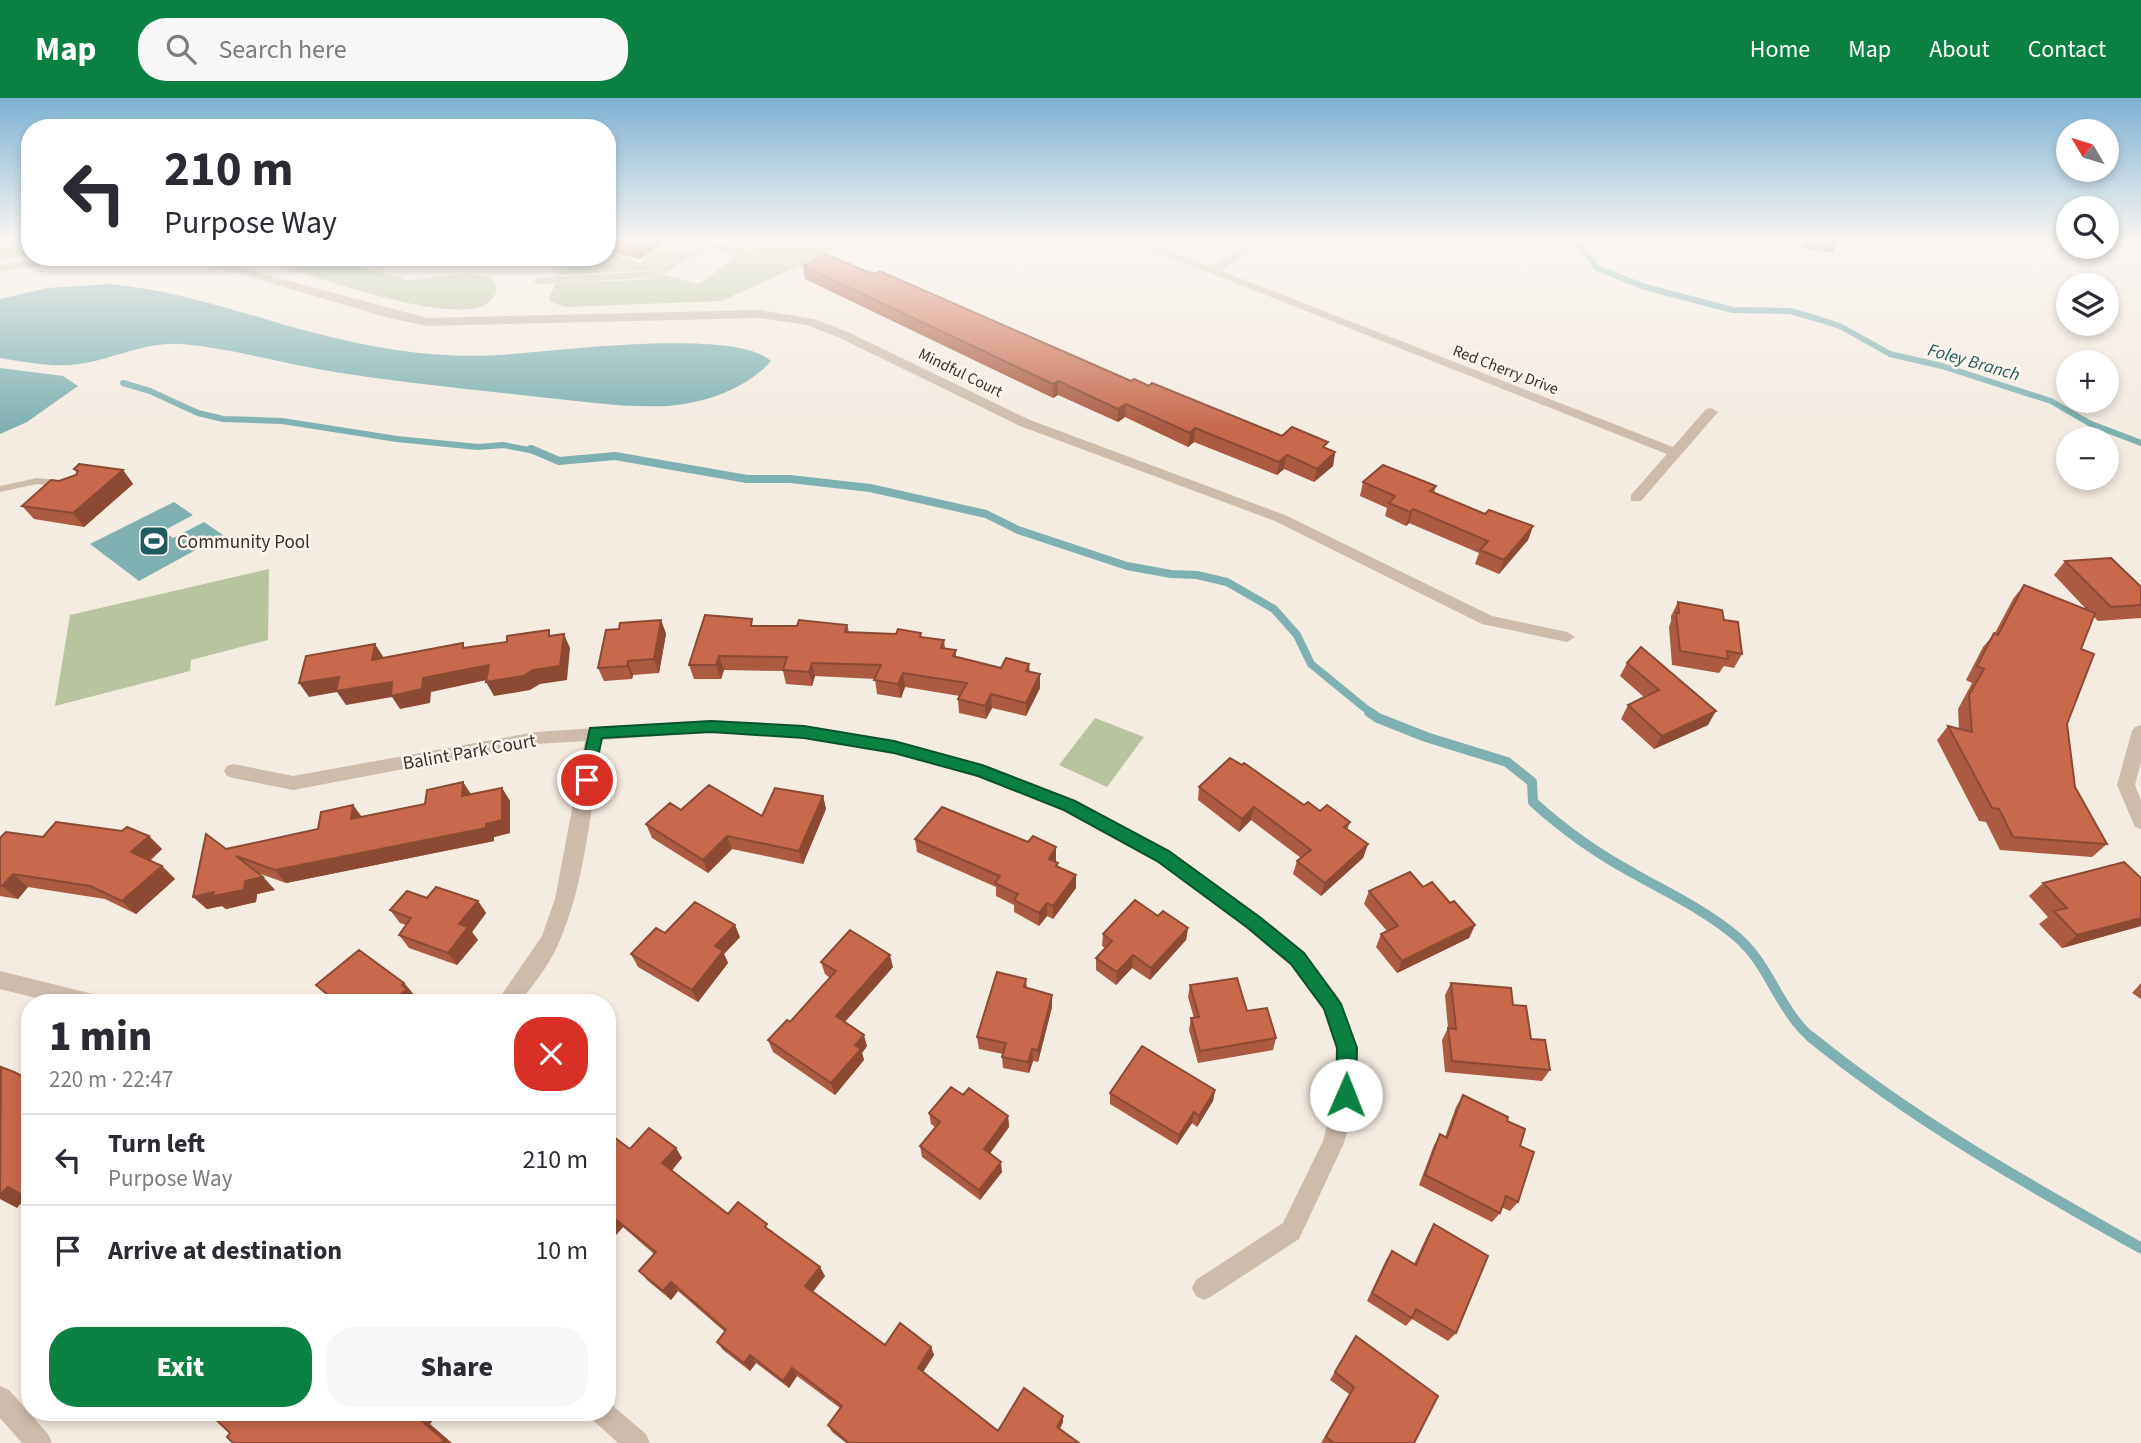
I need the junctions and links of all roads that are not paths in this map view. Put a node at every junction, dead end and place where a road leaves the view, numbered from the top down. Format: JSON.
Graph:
{"nodes":[{"id":1,"x":346,"y":302,"type":"edge"},
{"id":2,"x":1292,"y":302,"type":"edge"},
{"id":3,"x":1711,"y":412,"type":"dead end"},
{"id":4,"x":1675,"y":452,"type":"junction"},
{"id":5,"x":80,"y":486,"type":"edge"},
{"id":6,"x":0,"y":489,"type":"edge"},
{"id":7,"x":1636,"y":498,"type":"dead end"},
{"id":8,"x":1567,"y":637,"type":"dead end"},
{"id":9,"x":2141,"y":731,"type":"edge"},
{"id":10,"x":595,"y":732,"type":"junction"},
{"id":11,"x":233,"y":771,"type":"dead end"},
{"id":12,"x":2141,"y":822,"type":"edge"},
{"id":13,"x":0,"y":980,"type":"edge"},
{"id":14,"x":57,"y":994,"type":"edge"},
{"id":15,"x":513,"y":994,"type":"edge"},
{"id":16,"x":1204,"y":1288,"type":"dead end"},
{"id":17,"x":0,"y":1399,"type":"edge"},
{"id":18,"x":613,"y":1421,"type":"edge"},
{"id":19,"x":39,"y":1443,"type":"edge"},
{"id":20,"x":637,"y":1443,"type":"edge"}],
"edges":[{"from":1,"to":8,"type":"street","name":"Mindful Court"},
{"from":2,"to":4,"type":"street","name":"Red Cherry Drive"},
{"from":3,"to":4,"type":"street"},
{"from":4,"to":7,"type":"street"},
{"from":5,"to":6,"type":"lane"},
{"from":9,"to":12,"type":"street"},
{"from":10,"to":11,"type":"street","name":"Balint Park Court"},
{"from":10,"to":15,"type":"street"},
{"from":10,"to":16,"type":"street","name":"Balint Park Court"},
{"from":13,"to":14,"type":"street"},
{"from":17,"to":19,"type":"street"},
{"from":18,"to":20,"type":"street"}]}
